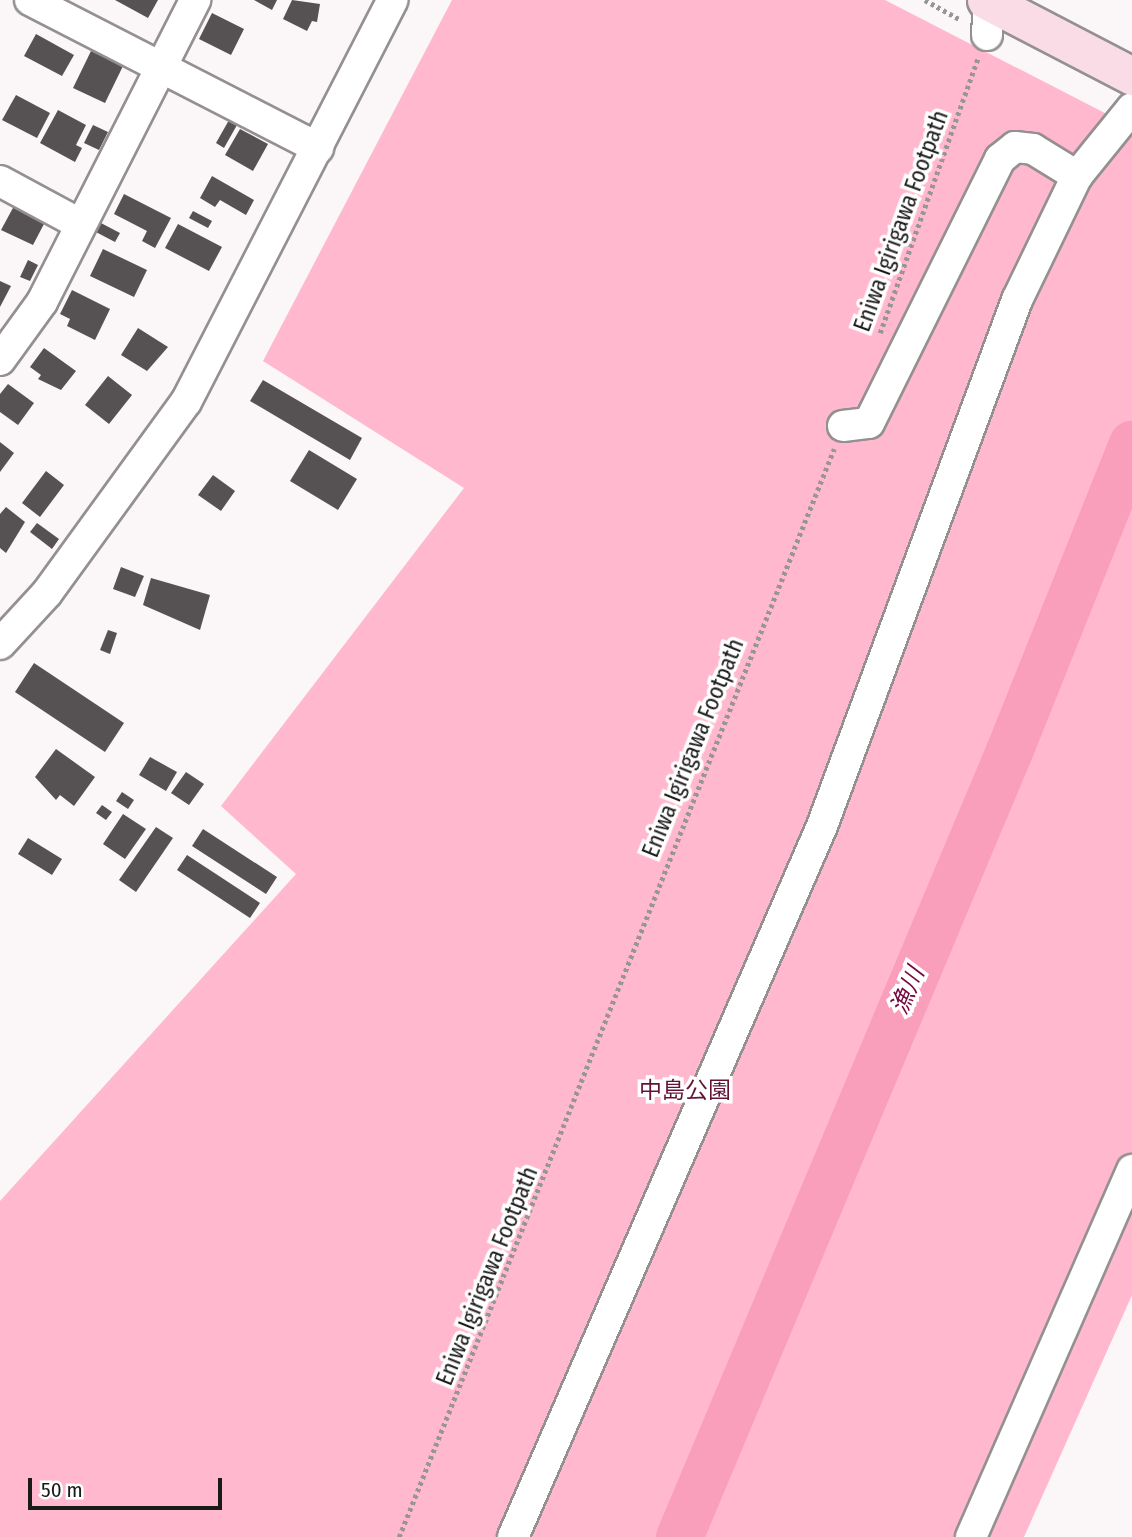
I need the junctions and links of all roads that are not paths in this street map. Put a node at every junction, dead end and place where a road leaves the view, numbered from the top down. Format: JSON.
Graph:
{"nodes":[{"id":1,"x":30,"y":0,"type":"edge"},
{"id":2,"x":195,"y":0,"type":"edge"},
{"id":3,"x":393,"y":0,"type":"edge"},
{"id":4,"x":987,"y":9,"type":"edge"},
{"id":5,"x":162,"y":69,"type":"junction"},
{"id":6,"x":1132,"y":76,"type":"edge"},
{"id":7,"x":1132,"y":108,"type":"edge"},
{"id":8,"x":318,"y":148,"type":"junction"},
{"id":9,"x":1077,"y":176,"type":"junction"},
{"id":10,"x":0,"y":181,"type":"edge"},
{"id":11,"x":80,"y":223,"type":"junction"},
{"id":12,"x":0,"y":360,"type":"edge"},
{"id":13,"x":843,"y":426,"type":"road end"},
{"id":14,"x":0,"y":644,"type":"edge"},
{"id":15,"x":1132,"y":1170,"type":"edge"},
{"id":16,"x":513,"y":1537,"type":"edge"},
{"id":17,"x":971,"y":1537,"type":"edge"}],
"edges":[{"from":1,"to":5,"type":"street"},
{"from":2,"to":5,"type":"street"},
{"from":3,"to":8,"type":"street"},
{"from":4,"to":6,"type":"main road"},
{"from":5,"to":8,"type":"street"},
{"from":5,"to":11,"type":"street"},
{"from":7,"to":9,"type":"street"},
{"from":8,"to":14,"type":"street"},
{"from":9,"to":13,"type":"street"},
{"from":9,"to":16,"type":"street"},
{"from":10,"to":11,"type":"street"},
{"from":11,"to":12,"type":"street"},
{"from":15,"to":17,"type":"street"}]}
